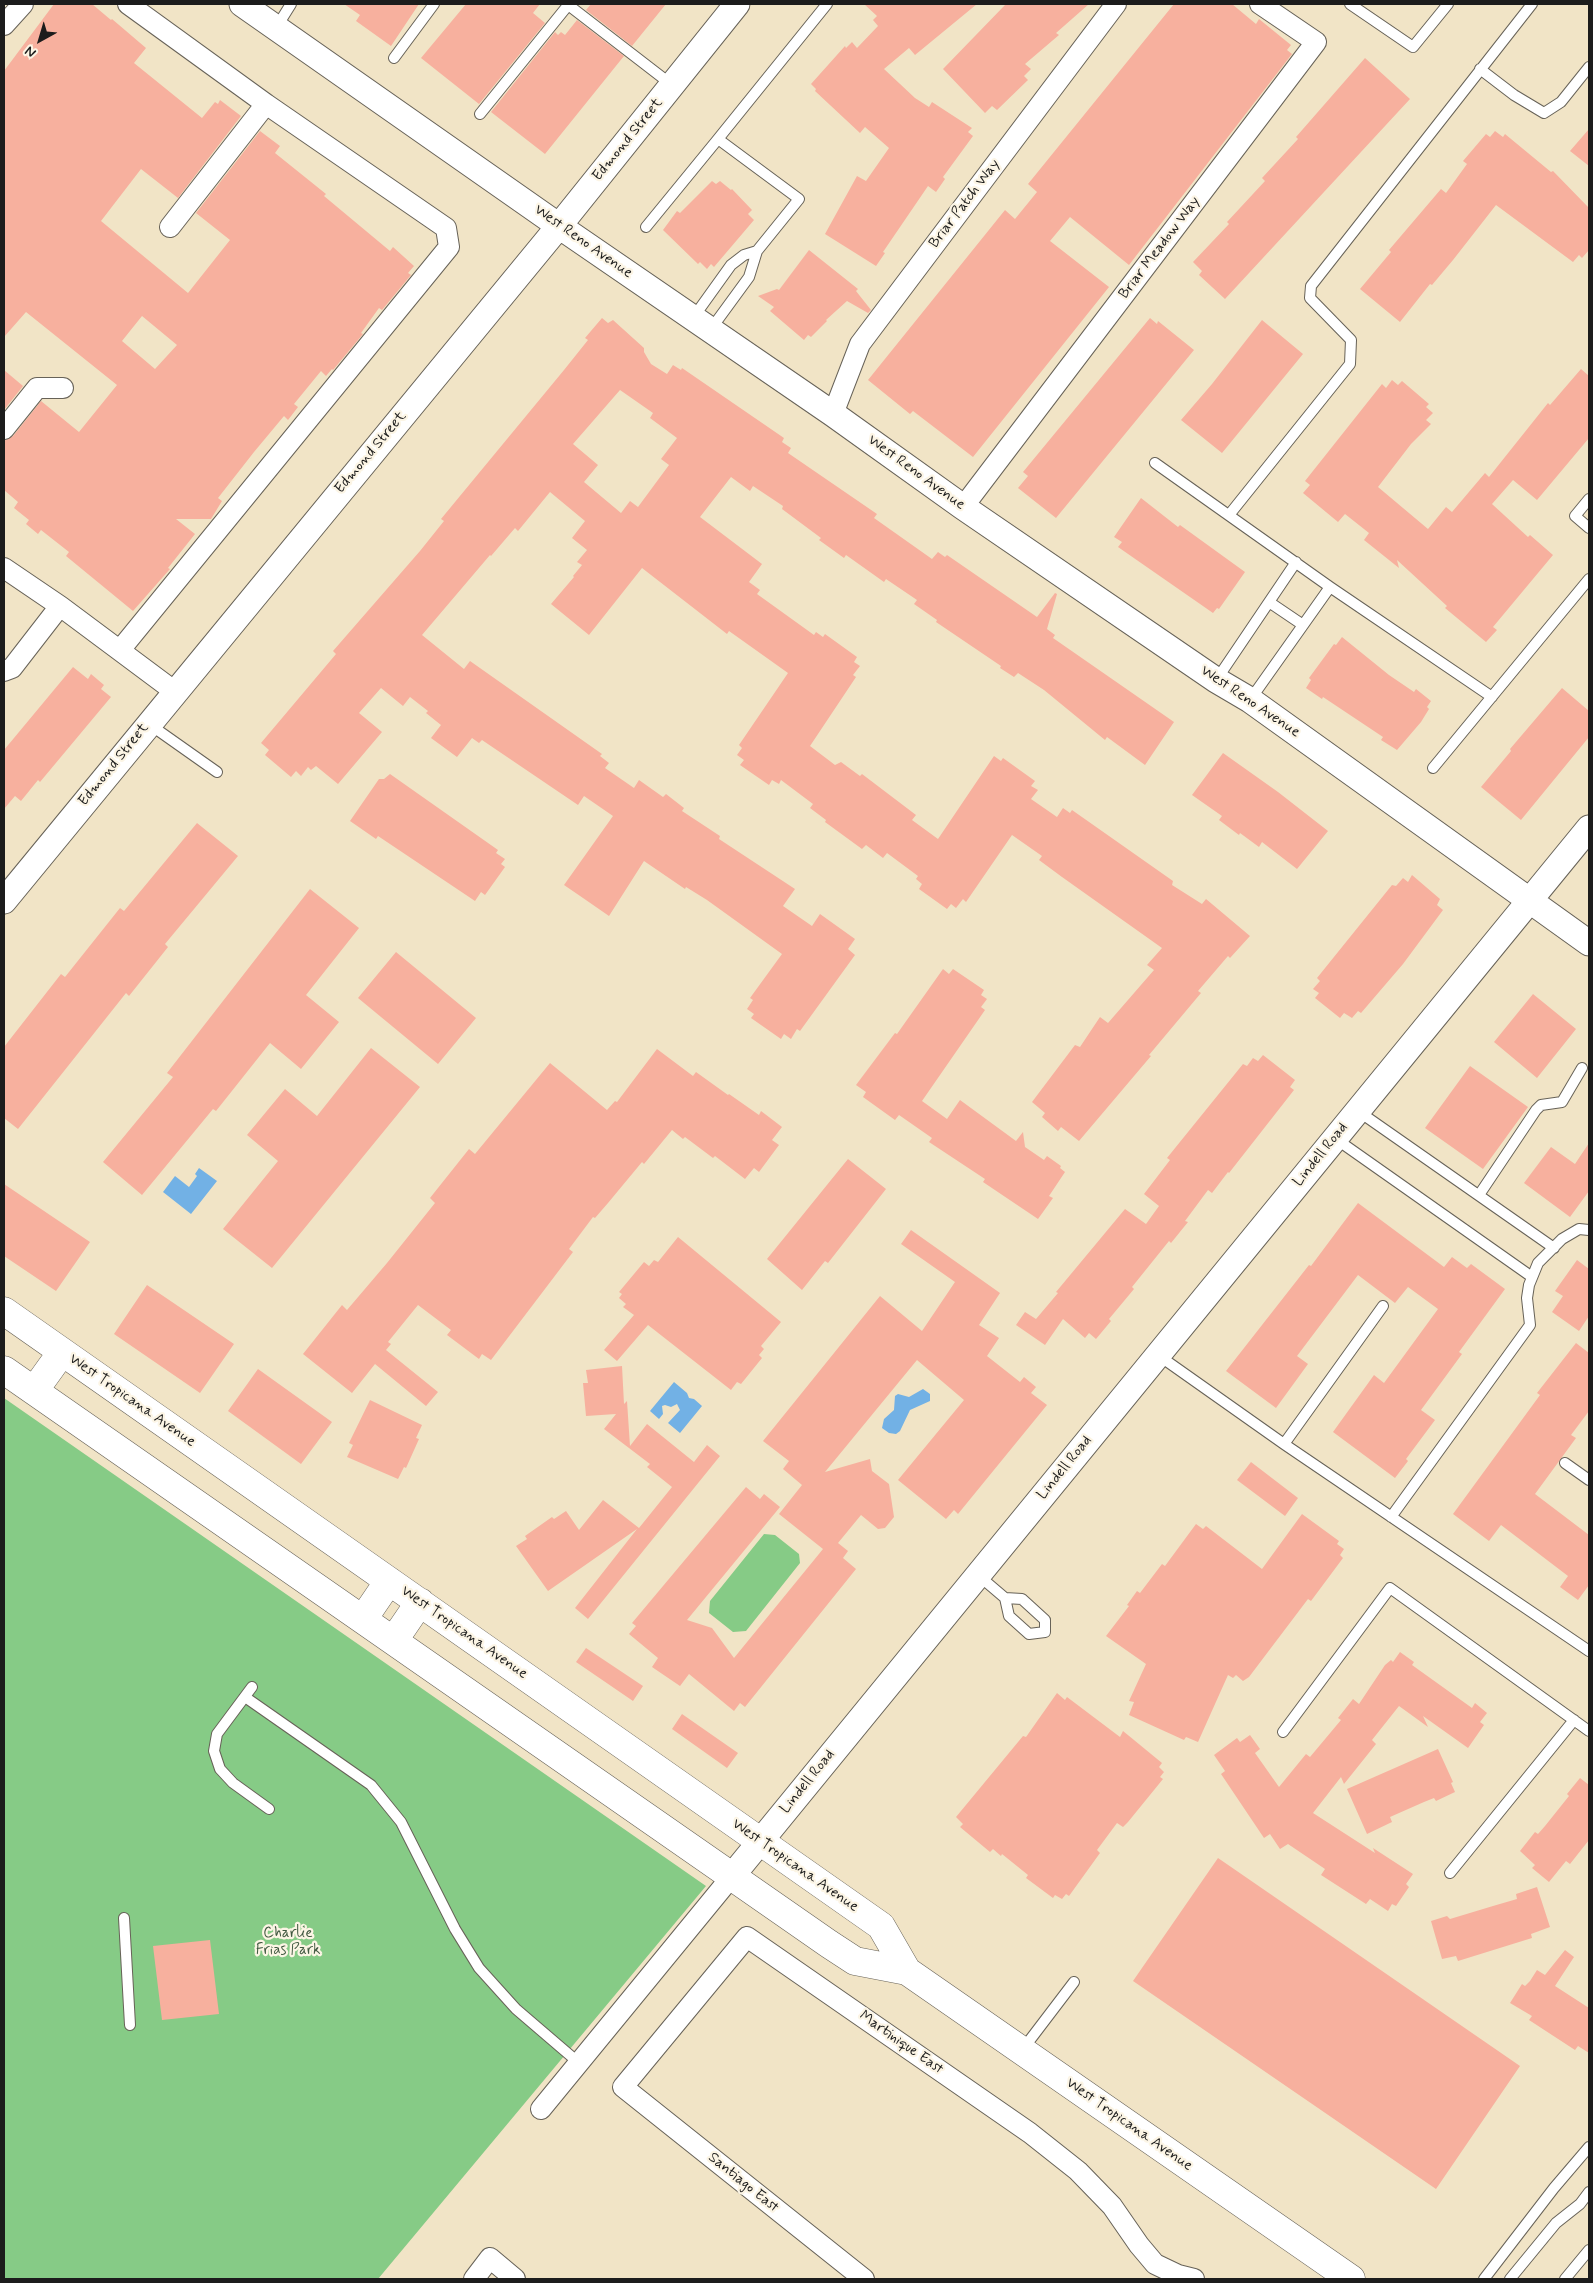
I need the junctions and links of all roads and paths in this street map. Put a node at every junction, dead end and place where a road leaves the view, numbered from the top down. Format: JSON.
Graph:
{"nodes":[{"id":1,"x":23,"y":4,"type":"edge"},
{"id":2,"x":128,"y":4,"type":"edge"},
{"id":3,"x":291,"y":4,"type":"edge"},
{"id":4,"x":434,"y":4,"type":"edge"},
{"id":5,"x":568,"y":4,"type":"edge"},
{"id":6,"x":737,"y":4,"type":"edge"},
{"id":7,"x":827,"y":4,"type":"edge"},
{"id":8,"x":1116,"y":4,"type":"edge"},
{"id":9,"x":1260,"y":4,"type":"edge"},
{"id":10,"x":1350,"y":4,"type":"edge"},
{"id":11,"x":1448,"y":4,"type":"edge"},
{"id":12,"x":1532,"y":4,"type":"edge"},
{"id":13,"x":250,"y":6,"type":"edge"},
{"id":14,"x":4,"y":25,"type":"edge"},
{"id":15,"x":276,"y":28,"type":"junction"},
{"id":16,"x":394,"y":58,"type":"dead end"},
{"id":17,"x":1589,"y":66,"type":"edge"},
{"id":18,"x":1480,"y":69,"type":"junction"},
{"id":19,"x":672,"y":85,"type":"junction"},
{"id":20,"x":266,"y":104,"type":"junction"},
{"id":21,"x":480,"y":114,"type":"dead end"},
{"id":22,"x":718,"y":139,"type":"junction"},
{"id":23,"x":559,"y":226,"type":"junction"},
{"id":24,"x":170,"y":227,"type":"dead end"},
{"id":25,"x":646,"y":227,"type":"dead end"},
{"id":26,"x":757,"y":251,"type":"junction"},
{"id":27,"x":702,"y":324,"type":"junction"},
{"id":28,"x":63,"y":388,"type":"dead end"},
{"id":29,"x":833,"y":414,"type":"junction"},
{"id":30,"x":4,"y":429,"type":"edge"},
{"id":31,"x":1154,"y":463,"type":"dead end"},
{"id":32,"x":1589,"y":499,"type":"edge"},
{"id":33,"x":963,"y":507,"type":"junction"},
{"id":34,"x":1228,"y":515,"type":"junction"},
{"id":35,"x":1589,"y":528,"type":"edge"},
{"id":36,"x":1296,"y":562,"type":"junction"},
{"id":37,"x":4,"y":568,"type":"edge"},
{"id":38,"x":1589,"y":580,"type":"edge"},
{"id":39,"x":1330,"y":587,"type":"junction"},
{"id":40,"x":1269,"y":602,"type":"junction"},
{"id":41,"x":60,"y":606,"type":"junction"},
{"id":42,"x":1303,"y":625,"type":"junction"},
{"id":43,"x":120,"y":650,"type":"junction"},
{"id":44,"x":4,"y":671,"type":"edge"},
{"id":45,"x":1216,"y":680,"type":"junction"},
{"id":46,"x":174,"y":691,"type":"junction"},
{"id":47,"x":1492,"y":697,"type":"junction"},
{"id":48,"x":1250,"y":700,"type":"junction"},
{"id":49,"x":148,"y":724,"type":"junction"},
{"id":50,"x":1433,"y":768,"type":"dead end"},
{"id":51,"x":217,"y":772,"type":"dead end"},
{"id":52,"x":1589,"y":828,"type":"edge"},
{"id":53,"x":4,"y":900,"type":"edge"},
{"id":54,"x":1530,"y":900,"type":"junction"},
{"id":55,"x":1589,"y":943,"type":"edge"},
{"id":56,"x":1582,"y":1068,"type":"dead end"},
{"id":57,"x":1358,"y":1110,"type":"junction"},
{"id":58,"x":1335,"y":1138,"type":"junction"},
{"id":59,"x":1478,"y":1195,"type":"junction"},
{"id":60,"x":1589,"y":1230,"type":"edge"},
{"id":61,"x":1554,"y":1248,"type":"junction"},
{"id":62,"x":1532,"y":1277,"type":"junction"},
{"id":63,"x":1383,"y":1306,"type":"dead end"},
{"id":64,"x":4,"y":1311,"type":"edge"},
{"id":65,"x":62,"y":1352,"type":"junction"},
{"id":66,"x":1158,"y":1355,"type":"junction"},
{"id":67,"x":4,"y":1370,"type":"edge"},
{"id":68,"x":34,"y":1391,"type":"junction"},
{"id":69,"x":1284,"y":1444,"type":"junction"},
{"id":70,"x":1565,"y":1463,"type":"dead end"},
{"id":71,"x":1589,"y":1480,"type":"edge"},
{"id":72,"x":1391,"y":1517,"type":"junction"},
{"id":73,"x":978,"y":1575,"type":"junction"},
{"id":74,"x":389,"y":1581,"type":"junction"},
{"id":75,"x":1006,"y":1598,"type":"dead end"},
{"id":76,"x":420,"y":1602,"type":"junction"},
{"id":77,"x":363,"y":1619,"type":"junction"},
{"id":78,"x":394,"y":1640,"type":"junction"},
{"id":79,"x":1589,"y":1651,"type":"edge"},
{"id":80,"x":252,"y":1687,"type":"dead end"},
{"id":81,"x":245,"y":1697,"type":"junction"},
{"id":82,"x":1574,"y":1720,"type":"junction"},
{"id":83,"x":1589,"y":1731,"type":"edge"},
{"id":84,"x":1283,"y":1732,"type":"dead end"},
{"id":85,"x":269,"y":1808,"type":"dead end"},
{"id":86,"x":760,"y":1841,"type":"junction"},
{"id":87,"x":1450,"y":1873,"type":"dead end"},
{"id":88,"x":732,"y":1876,"type":"junction"},
{"id":89,"x":124,"y":1918,"type":"dead end"},
{"id":90,"x":907,"y":1970,"type":"junction"},
{"id":91,"x":1074,"y":1982,"type":"dead end"},
{"id":92,"x":130,"y":2024,"type":"dead end"},
{"id":93,"x":1022,"y":2051,"type":"junction"},
{"id":94,"x":579,"y":2063,"type":"junction"},
{"id":95,"x":623,"y":2087,"type":"joint"},
{"id":96,"x":541,"y":2109,"type":"dead end"},
{"id":97,"x":1589,"y":2147,"type":"edge"},
{"id":98,"x":1589,"y":2192,"type":"edge"},
{"id":99,"x":1589,"y":2250,"type":"edge"},
{"id":100,"x":474,"y":2279,"type":"edge"},
{"id":101,"x":515,"y":2279,"type":"edge"},
{"id":102,"x":864,"y":2279,"type":"edge"},
{"id":103,"x":1194,"y":2279,"type":"edge"},
{"id":104,"x":1351,"y":2279,"type":"edge"},
{"id":105,"x":1484,"y":2279,"type":"edge"},
{"id":106,"x":1510,"y":2279,"type":"edge"},
{"id":107,"x":1565,"y":2279,"type":"edge"}],
"edges":[{"from":1,"to":14,"type":"street"},
{"from":2,"to":20,"type":"street"},
{"from":3,"to":15,"type":"lane"},
{"from":4,"to":16,"type":"lane"},
{"from":5,"to":19,"type":"lane"},
{"from":5,"to":21,"type":"lane"},
{"from":6,"to":19,"type":"street","name":"Edmond Street"},
{"from":7,"to":22,"type":"lane"},
{"from":8,"to":29,"type":"street","name":"Briar Patch Way"},
{"from":9,"to":33,"type":"street","name":"Briar Meadow Way"},
{"from":10,"to":11,"type":"lane"},
{"from":12,"to":18,"type":"lane"},
{"from":13,"to":15,"type":"street","name":"West Reno Avenue"},
{"from":15,"to":23,"type":"street","name":"West Reno Avenue"},
{"from":17,"to":18,"type":"lane"},
{"from":18,"to":34,"type":"lane"},
{"from":19,"to":23,"type":"street","name":"Edmond Street"},
{"from":20,"to":24,"type":"street"},
{"from":20,"to":43,"type":"street"},
{"from":22,"to":25,"type":"lane"},
{"from":22,"to":26,"type":"lane"},
{"from":23,"to":27,"type":"street","name":"West Reno Avenue"},
{"from":23,"to":46,"type":"street","name":"Edmond Street"},
{"from":26,"to":27,"type":"lane"},
{"from":26,"to":27,"type":"lane"},
{"from":27,"to":29,"type":"street","name":"West Reno Avenue"},
{"from":28,"to":30,"type":"street"},
{"from":29,"to":33,"type":"street","name":"West Reno Avenue"},
{"from":31,"to":34,"type":"lane"},
{"from":32,"to":35,"type":"lane"},
{"from":33,"to":45,"type":"street","name":"West Reno Avenue"},
{"from":34,"to":36,"type":"lane"},
{"from":36,"to":39,"type":"lane"},
{"from":36,"to":40,"type":"lane"},
{"from":37,"to":41,"type":"street"},
{"from":38,"to":47,"type":"lane"},
{"from":39,"to":42,"type":"lane"},
{"from":39,"to":47,"type":"lane"},
{"from":40,"to":42,"type":"lane"},
{"from":40,"to":45,"type":"lane"},
{"from":41,"to":43,"type":"street"},
{"from":41,"to":44,"type":"street"},
{"from":42,"to":48,"type":"lane"},
{"from":43,"to":46,"type":"street"},
{"from":45,"to":48,"type":"street","name":"West Reno Avenue"},
{"from":46,"to":49,"type":"street","name":"Edmond Street"},
{"from":47,"to":50,"type":"lane"},
{"from":48,"to":54,"type":"street","name":"West Reno Avenue"},
{"from":49,"to":51,"type":"lane"},
{"from":49,"to":53,"type":"street","name":"Edmond Street"},
{"from":52,"to":54,"type":"street","name":"Lindell Road"},
{"from":54,"to":55,"type":"street","name":"West Reno Avenue"},
{"from":54,"to":57,"type":"street","name":"Lindell Road"},
{"from":56,"to":59,"type":"lane"},
{"from":57,"to":58,"type":"street","name":"Lindell Road"},
{"from":57,"to":59,"type":"lane"},
{"from":58,"to":62,"type":"lane"},
{"from":58,"to":66,"type":"street","name":"Lindell Road"},
{"from":59,"to":61,"type":"lane"},
{"from":60,"to":61,"type":"lane"},
{"from":61,"to":62,"type":"lane"},
{"from":62,"to":72,"type":"lane"},
{"from":63,"to":69,"type":"lane"},
{"from":64,"to":65,"type":"main road","name":"West Tropicana Avenue"},
{"from":65,"to":68,"type":"main road"},
{"from":65,"to":74,"type":"main road","name":"West Tropicana Avenue"},
{"from":66,"to":69,"type":"lane"},
{"from":66,"to":73,"type":"street","name":"Lindell Road"},
{"from":67,"to":68,"type":"main road","name":"West Tropicana Avenue"},
{"from":68,"to":77,"type":"main road","name":"West Tropicana Avenue"},
{"from":69,"to":72,"type":"lane"},
{"from":70,"to":71,"type":"lane"},
{"from":72,"to":79,"type":"lane"},
{"from":73,"to":75,"type":"lane"},
{"from":73,"to":86,"type":"street","name":"Lindell Road"},
{"from":74,"to":76,"type":"main road","name":"West Tropicana Avenue"},
{"from":74,"to":77,"type":"main road"},
{"from":76,"to":78,"type":"main road"},
{"from":76,"to":86,"type":"main road","name":"West Tropicana Avenue"},
{"from":77,"to":78,"type":"main road","name":"West Tropicana Avenue"},
{"from":78,"to":88,"type":"main road","name":"West Tropicana Avenue"},
{"from":80,"to":81,"type":"lane"},
{"from":81,"to":85,"type":"lane"},
{"from":81,"to":94,"type":"lane"},
{"from":82,"to":83,"type":"lane"},
{"from":82,"to":84,"type":"lane"},
{"from":82,"to":87,"type":"lane"},
{"from":86,"to":88,"type":"street","name":"Lindell Road"},
{"from":86,"to":90,"type":"main road","name":"West Tropicana Avenue"},
{"from":88,"to":90,"type":"main road","name":"West Tropicana Avenue"},
{"from":88,"to":94,"type":"street","name":"Lindell Road"},
{"from":89,"to":92,"type":"lane"},
{"from":90,"to":93,"type":"main road","name":"West Tropicana Avenue"},
{"from":91,"to":93,"type":"lane"},
{"from":93,"to":104,"type":"main road","name":"West Tropicana Avenue"},
{"from":94,"to":96,"type":"street","name":"Lindell Road"},
{"from":95,"to":102,"type":"street","name":"Santiago East"},
{"from":95,"to":103,"type":"street","name":"Martinique East"},
{"from":97,"to":105,"type":"lane"},
{"from":98,"to":106,"type":"lane"},
{"from":99,"to":107,"type":"lane"},
{"from":100,"to":101,"type":"street"}]}
